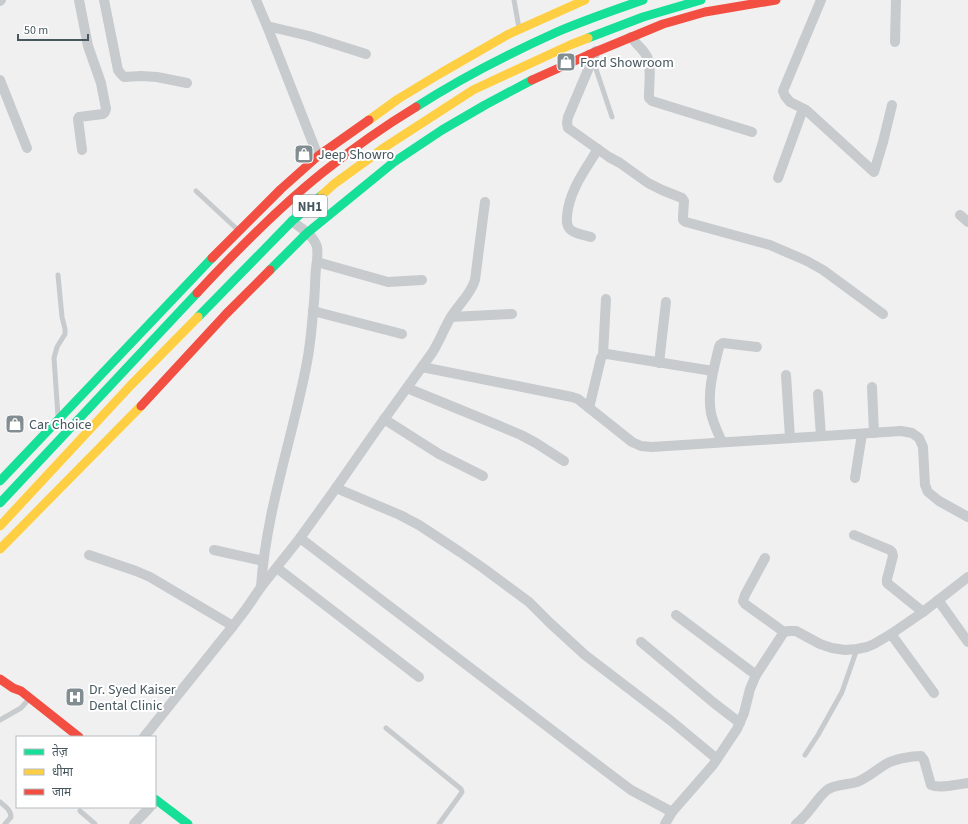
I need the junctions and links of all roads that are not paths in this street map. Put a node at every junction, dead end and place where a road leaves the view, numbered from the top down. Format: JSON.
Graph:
{"nodes":[{"id":1,"x":79,"y":0,"type":"edge"},
{"id":2,"x":104,"y":0,"type":"edge"},
{"id":3,"x":256,"y":0,"type":"edge"},
{"id":4,"x":514,"y":0,"type":"edge"},
{"id":5,"x":585,"y":0,"type":"edge"},
{"id":6,"x":643,"y":0,"type":"edge"},
{"id":7,"x":701,"y":0,"type":"edge"},
{"id":8,"x":776,"y":0,"type":"edge"},
{"id":9,"x":821,"y":0,"type":"edge"},
{"id":10,"x":896,"y":0,"type":"edge"},
{"id":11,"x":267,"y":26,"type":"junction"},
{"id":12,"x":519,"y":29,"type":"junction"},
{"id":13,"x":631,"y":37,"type":"junction"},
{"id":14,"x":895,"y":42,"type":"dead end"},
{"id":15,"x":366,"y":54,"type":"dead end"},
{"id":16,"x":595,"y":55,"type":"junction"},
{"id":17,"x":0,"y":80,"type":"edge"},
{"id":18,"x":187,"y":83,"type":"dead end"},
{"id":19,"x":892,"y":105,"type":"dead end"},
{"id":20,"x":803,"y":109,"type":"junction"},
{"id":21,"x":612,"y":117,"type":"dead end"},
{"id":22,"x":752,"y":132,"type":"dead end"},
{"id":23,"x":27,"y":148,"type":"dead end"},
{"id":24,"x":598,"y":149,"type":"junction"},
{"id":25,"x":82,"y":150,"type":"dead end"},
{"id":26,"x":318,"y":156,"type":"junction"},
{"id":27,"x":778,"y":178,"type":"dead end"},
{"id":28,"x":196,"y":191,"type":"dead end"},
{"id":29,"x":484,"y":202,"type":"dead end"},
{"id":30,"x":292,"y":221,"type":"junction"},
{"id":31,"x":239,"y":230,"type":"junction"},
{"id":32,"x":307,"y":233,"type":"junction"},
{"id":33,"x":591,"y":237,"type":"dead end"},
{"id":34,"x":317,"y":262,"type":"junction"},
{"id":35,"x":58,"y":275,"type":"dead end"},
{"id":36,"x":422,"y":280,"type":"dead end"},
{"id":37,"x":199,"y":291,"type":"junction"},
{"id":38,"x":606,"y":299,"type":"dead end"},
{"id":39,"x":666,"y":302,"type":"dead end"},
{"id":40,"x":210,"y":303,"type":"junction"},
{"id":41,"x":313,"y":311,"type":"junction"},
{"id":42,"x":512,"y":314,"type":"dead end"},
{"id":43,"x":883,"y":314,"type":"dead end"},
{"id":44,"x":451,"y":317,"type":"junction"},
{"id":45,"x":402,"y":334,"type":"dead end"},
{"id":46,"x":757,"y":347,"type":"dead end"},
{"id":47,"x":603,"y":355,"type":"junction"},
{"id":48,"x":659,"y":363,"type":"junction"},
{"id":49,"x":422,"y":368,"type":"junction"},
{"id":50,"x":713,"y":372,"type":"junction"},
{"id":51,"x":786,"y":375,"type":"dead end"},
{"id":52,"x":872,"y":387,"type":"dead end"},
{"id":53,"x":407,"y":388,"type":"junction"},
{"id":54,"x":818,"y":394,"type":"dead end"},
{"id":55,"x":589,"y":408,"type":"junction"},
{"id":56,"x":58,"y":419,"type":"junction"},
{"id":57,"x":384,"y":419,"type":"junction"},
{"id":58,"x":874,"y":433,"type":"junction"},
{"id":59,"x":862,"y":434,"type":"junction"},
{"id":60,"x":821,"y":436,"type":"junction"},
{"id":61,"x":790,"y":438,"type":"junction"},
{"id":62,"x":722,"y":442,"type":"junction"},
{"id":63,"x":564,"y":461,"type":"dead end"},
{"id":64,"x":483,"y":476,"type":"dead end"},
{"id":65,"x":855,"y":478,"type":"dead end"},
{"id":66,"x":0,"y":481,"type":"edge"},
{"id":67,"x":336,"y":488,"type":"junction"},
{"id":68,"x":0,"y":503,"type":"edge"},
{"id":69,"x":968,"y":517,"type":"edge"},
{"id":70,"x":0,"y":526,"type":"edge"},
{"id":71,"x":854,"y":535,"type":"dead end"},
{"id":72,"x":300,"y":538,"type":"junction"},
{"id":73,"x":0,"y":548,"type":"edge"},
{"id":74,"x":214,"y":550,"type":"dead end"},
{"id":75,"x":88,"y":555,"type":"dead end"},
{"id":76,"x":766,"y":558,"type":"dead end"},
{"id":77,"x":263,"y":561,"type":"junction"},
{"id":78,"x":277,"y":568,"type":"junction"},
{"id":79,"x":968,"y":577,"type":"edge"},
{"id":80,"x":261,"y":587,"type":"junction"},
{"id":81,"x":938,"y":600,"type":"junction"},
{"id":82,"x":923,"y":612,"type":"junction"},
{"id":83,"x":676,"y":615,"type":"dead end"},
{"id":84,"x":233,"y":626,"type":"junction"},
{"id":85,"x":784,"y":632,"type":"junction"},
{"id":86,"x":892,"y":634,"type":"junction"},
{"id":87,"x":641,"y":642,"type":"dead end"},
{"id":88,"x":968,"y":642,"type":"edge"},
{"id":89,"x":857,"y":649,"type":"junction"},
{"id":90,"x":0,"y":668,"type":"edge"},
{"id":91,"x":756,"y":675,"type":"junction"},
{"id":92,"x":419,"y":677,"type":"dead end"},
{"id":93,"x":0,"y":679,"type":"edge"},
{"id":94,"x":21,"y":691,"type":"junction"},
{"id":95,"x":934,"y":693,"type":"dead end"},
{"id":96,"x":30,"y":698,"type":"junction"},
{"id":97,"x":0,"y":720,"type":"edge"},
{"id":98,"x":740,"y":723,"type":"junction"},
{"id":99,"x":386,"y":728,"type":"dead end"},
{"id":100,"x":78,"y":736,"type":"edge"},
{"id":101,"x":145,"y":736,"type":"edge"},
{"id":102,"x":805,"y":755,"type":"dead end"},
{"id":103,"x":717,"y":760,"type":"junction"},
{"id":104,"x":968,"y":783,"type":"edge"},
{"id":105,"x":0,"y":802,"type":"edge"},
{"id":106,"x":156,"y":803,"type":"edge"},
{"id":107,"x":149,"y":808,"type":"edge"},
{"id":108,"x":80,"y":811,"type":"dead end"},
{"id":109,"x":670,"y":819,"type":"edge"},
{"id":110,"x":5,"y":824,"type":"edge"},
{"id":111,"x":95,"y":824,"type":"edge"},
{"id":112,"x":134,"y":824,"type":"edge"},
{"id":113,"x":188,"y":824,"type":"edge"},
{"id":114,"x":438,"y":824,"type":"edge"},
{"id":115,"x":796,"y":824,"type":"edge"}],
"edges":[{"from":1,"to":25,"type":"street"},
{"from":2,"to":18,"type":"street"},
{"from":3,"to":11,"type":"street"},
{"from":4,"to":12,"type":"lane"},
{"from":5,"to":12,"type":"main road"},
{"from":6,"to":37,"type":"main road","number":"NH1"},
{"from":7,"to":30,"type":"main road","number":"NH1"},
{"from":8,"to":13,"type":"main road"},
{"from":9,"to":20,"type":"street"},
{"from":10,"to":14,"type":"street"},
{"from":11,"to":15,"type":"street"},
{"from":11,"to":26,"type":"street"},
{"from":12,"to":26,"type":"main road"},
{"from":13,"to":16,"type":"main road"},
{"from":13,"to":22,"type":"street"},
{"from":16,"to":21,"type":"lane"},
{"from":16,"to":24,"type":"street"},
{"from":16,"to":32,"type":"main road"},
{"from":17,"to":23,"type":"street"},
{"from":19,"to":20,"type":"street"},
{"from":20,"to":27,"type":"street"},
{"from":24,"to":33,"type":"street"},
{"from":24,"to":43,"type":"street"},
{"from":26,"to":31,"type":"main road"},
{"from":28,"to":31,"type":"lane"},
{"from":29,"to":44,"type":"street"},
{"from":30,"to":32,"type":"street"},
{"from":30,"to":40,"type":"main road","number":"NH1"},
{"from":31,"to":56,"type":"main road"},
{"from":32,"to":34,"type":"street"},
{"from":32,"to":73,"type":"main road"},
{"from":34,"to":36,"type":"street"},
{"from":34,"to":41,"type":"street"},
{"from":35,"to":56,"type":"lane"},
{"from":37,"to":40,"type":"main road"},
{"from":37,"to":68,"type":"main road","number":"NH1"},
{"from":38,"to":47,"type":"street"},
{"from":39,"to":48,"type":"street"},
{"from":40,"to":70,"type":"main road","number":"NH1"},
{"from":41,"to":45,"type":"street"},
{"from":41,"to":77,"type":"street"},
{"from":42,"to":44,"type":"street"},
{"from":44,"to":49,"type":"street"},
{"from":46,"to":50,"type":"street"},
{"from":47,"to":48,"type":"street"},
{"from":47,"to":55,"type":"street"},
{"from":48,"to":50,"type":"street"},
{"from":49,"to":53,"type":"street"},
{"from":49,"to":55,"type":"street"},
{"from":50,"to":62,"type":"street"},
{"from":51,"to":61,"type":"street"},
{"from":52,"to":58,"type":"street"},
{"from":53,"to":57,"type":"street"},
{"from":53,"to":63,"type":"street"},
{"from":54,"to":60,"type":"street"},
{"from":55,"to":62,"type":"street"},
{"from":56,"to":66,"type":"main road"},
{"from":57,"to":64,"type":"street"},
{"from":57,"to":67,"type":"street"},
{"from":58,"to":59,"type":"street"},
{"from":58,"to":69,"type":"street"},
{"from":59,"to":60,"type":"street"},
{"from":59,"to":65,"type":"street"},
{"from":60,"to":61,"type":"street"},
{"from":61,"to":62,"type":"street"},
{"from":67,"to":72,"type":"street"},
{"from":67,"to":103,"type":"street"},
{"from":71,"to":82,"type":"street"},
{"from":72,"to":78,"type":"street"},
{"from":72,"to":109,"type":"street"},
{"from":74,"to":77,"type":"street"},
{"from":75,"to":84,"type":"street"},
{"from":76,"to":85,"type":"street"},
{"from":77,"to":80,"type":"street"},
{"from":78,"to":80,"type":"street"},
{"from":78,"to":92,"type":"street"},
{"from":79,"to":81,"type":"street"},
{"from":80,"to":84,"type":"street"},
{"from":81,"to":82,"type":"street"},
{"from":81,"to":88,"type":"street"},
{"from":82,"to":86,"type":"street"},
{"from":83,"to":91,"type":"street"},
{"from":84,"to":101,"type":"street"},
{"from":85,"to":89,"type":"street"},
{"from":85,"to":91,"type":"street"},
{"from":86,"to":89,"type":"street"},
{"from":86,"to":95,"type":"street"},
{"from":87,"to":98,"type":"street"},
{"from":89,"to":102,"type":"lane"},
{"from":90,"to":94,"type":"main road"},
{"from":91,"to":98,"type":"street"},
{"from":93,"to":94,"type":"main road"},
{"from":94,"to":96,"type":"main road"},
{"from":96,"to":97,"type":"lane"},
{"from":96,"to":100,"type":"main road"},
{"from":98,"to":103,"type":"street"},
{"from":99,"to":114,"type":"lane"},
{"from":103,"to":109,"type":"street"},
{"from":104,"to":115,"type":"street"},
{"from":105,"to":110,"type":"lane"},
{"from":106,"to":113,"type":"main road"},
{"from":107,"to":112,"type":"street"},
{"from":108,"to":111,"type":"lane"}]}
